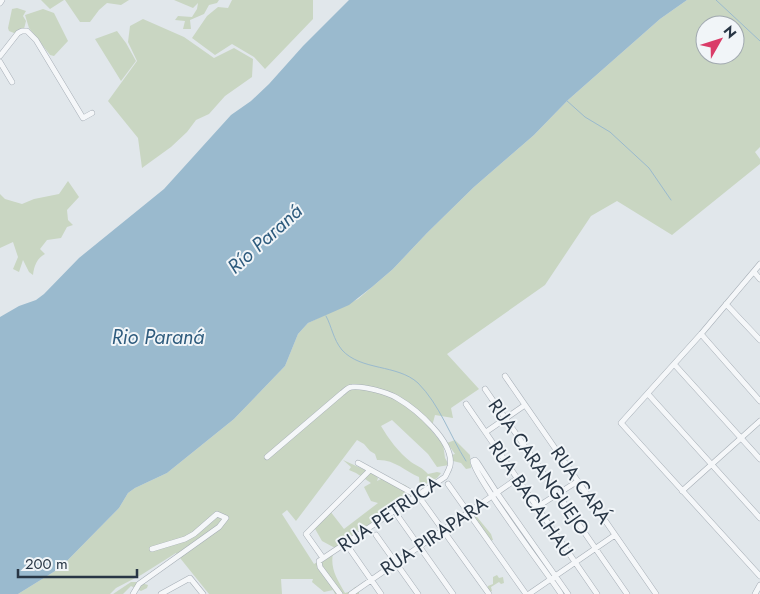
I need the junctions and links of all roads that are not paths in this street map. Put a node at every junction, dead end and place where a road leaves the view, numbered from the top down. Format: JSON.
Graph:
{"nodes":[{"id":1,"x":0,"y":56,"type":"edge"},
{"id":2,"x":0,"y":62,"type":"edge"},
{"id":3,"x":12,"y":82,"type":"dead end"},
{"id":4,"x":92,"y":113,"type":"dead end"},
{"id":5,"x":760,"y":264,"type":"edge"},
{"id":6,"x":754,"y":272,"type":"junction"},
{"id":7,"x":760,"y":279,"type":"edge"},
{"id":8,"x":726,"y":304,"type":"junction"},
{"id":9,"x":701,"y":334,"type":"junction"},
{"id":10,"x":760,"y":340,"type":"edge"},
{"id":11,"x":674,"y":364,"type":"junction"},
{"id":12,"x":505,"y":376,"type":"dead end"},
{"id":13,"x":486,"y":389,"type":"dead end"},
{"id":14,"x":648,"y":394,"type":"junction"},
{"id":15,"x":760,"y":401,"type":"edge"},
{"id":16,"x":466,"y":404,"type":"dead end"},
{"id":17,"x":525,"y":405,"type":"junction"},
{"id":18,"x":506,"y":418,"type":"junction"},
{"id":19,"x":760,"y":421,"type":"edge"},
{"id":20,"x":486,"y":432,"type":"junction"},
{"id":21,"x":741,"y":438,"type":"junction"},
{"id":22,"x":267,"y":457,"type":"dead end"},
{"id":23,"x":760,"y":459,"type":"edge"},
{"id":24,"x":358,"y":463,"type":"dead end"},
{"id":25,"x":712,"y":464,"type":"junction"},
{"id":26,"x":370,"y":470,"type":"junction"},
{"id":27,"x":518,"y":478,"type":"junction"},
{"id":28,"x":578,"y":481,"type":"junction"},
{"id":29,"x":448,"y":484,"type":"dead end"},
{"id":30,"x":682,"y":491,"type":"junction"},
{"id":31,"x":495,"y":494,"type":"junction"},
{"id":32,"x":557,"y":494,"type":"junction"},
{"id":33,"x":416,"y":495,"type":"junction"},
{"id":34,"x":422,"y":501,"type":"dead end"},
{"id":35,"x":537,"y":507,"type":"junction"},
{"id":36,"x":468,"y":512,"type":"junction"},
{"id":37,"x":397,"y":515,"type":"dead end"},
{"id":38,"x":760,"y":518,"type":"edge"},
{"id":39,"x":444,"y":530,"type":"junction"},
{"id":40,"x":616,"y":534,"type":"junction"},
{"id":41,"x":376,"y":535,"type":"dead end"},
{"id":42,"x":419,"y":546,"type":"junction"},
{"id":43,"x":348,"y":548,"type":"dead end"},
{"id":44,"x":595,"y":548,"type":"junction"},
{"id":45,"x":152,"y":549,"type":"dead end"},
{"id":46,"x":323,"y":558,"type":"junction"},
{"id":47,"x":396,"y":562,"type":"junction"},
{"id":48,"x":575,"y":563,"type":"junction"},
{"id":49,"x":760,"y":576,"type":"edge"},
{"id":50,"x":554,"y":578,"type":"junction"},
{"id":51,"x":371,"y":579,"type":"junction"},
{"id":52,"x":760,"y":585,"type":"edge"},
{"id":53,"x":133,"y":594,"type":"edge"},
{"id":54,"x":162,"y":594,"type":"edge"},
{"id":55,"x":203,"y":594,"type":"edge"},
{"id":56,"x":340,"y":594,"type":"edge"},
{"id":57,"x":350,"y":594,"type":"edge"},
{"id":58,"x":381,"y":594,"type":"edge"},
{"id":59,"x":418,"y":594,"type":"edge"},
{"id":60,"x":453,"y":594,"type":"edge"},
{"id":61,"x":489,"y":594,"type":"edge"},
{"id":62,"x":528,"y":594,"type":"edge"},
{"id":63,"x":561,"y":594,"type":"edge"},
{"id":64,"x":568,"y":594,"type":"edge"},
{"id":65,"x":596,"y":594,"type":"edge"},
{"id":66,"x":627,"y":594,"type":"edge"},
{"id":67,"x":656,"y":594,"type":"edge"},
{"id":68,"x":755,"y":594,"type":"edge"}],
"edges":[{"from":1,"to":4,"type":"street"},
{"from":2,"to":3,"type":"street"},
{"from":5,"to":6,"type":"street"},
{"from":6,"to":7,"type":"street"},
{"from":6,"to":8,"type":"street"},
{"from":8,"to":9,"type":"street"},
{"from":8,"to":10,"type":"street"},
{"from":9,"to":11,"type":"street"},
{"from":9,"to":15,"type":"street"},
{"from":11,"to":14,"type":"street"},
{"from":11,"to":21,"type":"street"},
{"from":12,"to":17,"type":"street","name":"RUA CARÁ"},
{"from":13,"to":18,"type":"street","name":"RUA CARANGUEJO"},
{"from":14,"to":25,"type":"street"},
{"from":14,"to":30,"type":"street"},
{"from":16,"to":20,"type":"street","name":"RUA BACALHAU"},
{"from":17,"to":18,"type":"street"},
{"from":17,"to":28,"type":"street","name":"RUA CARÁ"},
{"from":18,"to":20,"type":"street"},
{"from":18,"to":32,"type":"street","name":"RUA CARANGUEJO"},
{"from":19,"to":21,"type":"street"},
{"from":20,"to":27,"type":"street","name":"RUA BACALHAU"},
{"from":21,"to":23,"type":"street"},
{"from":21,"to":25,"type":"street"},
{"from":22,"to":33,"type":"street","name":"RUA PETRUCA"},
{"from":24,"to":26,"type":"street"},
{"from":25,"to":30,"type":"street"},
{"from":25,"to":38,"type":"street"},
{"from":26,"to":33,"type":"street"},
{"from":26,"to":46,"type":"street"},
{"from":27,"to":31,"type":"street","name":"RUA PIRAPARA"},
{"from":27,"to":35,"type":"street","name":"RUA BACALHAU"},
{"from":28,"to":32,"type":"street"},
{"from":28,"to":40,"type":"street","name":"RUA CARÁ"},
{"from":29,"to":36,"type":"street"},
{"from":30,"to":49,"type":"street"},
{"from":31,"to":31,"type":"street"},
{"from":31,"to":36,"type":"street","name":"RUA PIRAPARA"},
{"from":31,"to":50,"type":"street"},
{"from":32,"to":35,"type":"street"},
{"from":32,"to":44,"type":"street","name":"RUA CARANGUEJO"},
{"from":33,"to":46,"type":"street","name":"RUA PETRUCA"},
{"from":34,"to":39,"type":"street"},
{"from":35,"to":48,"type":"street","name":"RUA BACALHAU"},
{"from":36,"to":39,"type":"street","name":"RUA PIRAPARA"},
{"from":36,"to":62,"type":"street"},
{"from":37,"to":42,"type":"street"},
{"from":39,"to":42,"type":"street","name":"RUA PIRAPARA"},
{"from":39,"to":61,"type":"street"},
{"from":40,"to":44,"type":"street"},
{"from":40,"to":67,"type":"street","name":"RUA CARÁ"},
{"from":41,"to":47,"type":"street"},
{"from":42,"to":47,"type":"street","name":"RUA PIRAPARA"},
{"from":42,"to":60,"type":"street"},
{"from":43,"to":51,"type":"street"},
{"from":44,"to":48,"type":"street"},
{"from":44,"to":66,"type":"street","name":"RUA CARANGUEJO"},
{"from":45,"to":53,"type":"street"},
{"from":46,"to":56,"type":"street","name":"RUA PETRUCA"},
{"from":47,"to":51,"type":"street","name":"RUA PIRAPARA"},
{"from":47,"to":59,"type":"street"},
{"from":48,"to":50,"type":"street"},
{"from":48,"to":65,"type":"street","name":"RUA BACALHAU"},
{"from":50,"to":62,"type":"street"},
{"from":50,"to":63,"type":"street"},
{"from":50,"to":64,"type":"street"},
{"from":51,"to":57,"type":"street","name":"RUA PIRAPARA"},
{"from":51,"to":58,"type":"street"},
{"from":52,"to":68,"type":"street"},
{"from":54,"to":55,"type":"street"}]}
